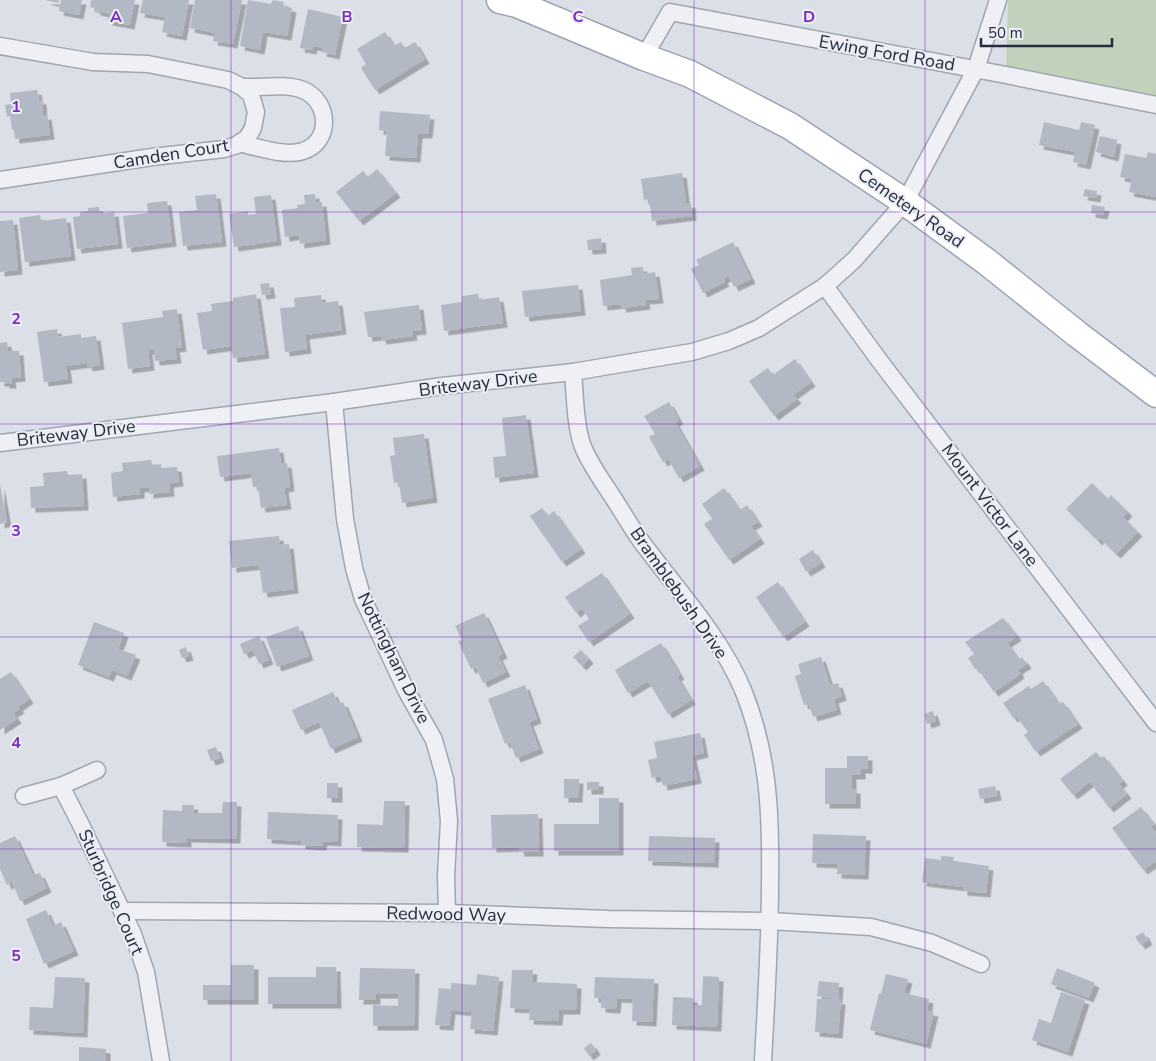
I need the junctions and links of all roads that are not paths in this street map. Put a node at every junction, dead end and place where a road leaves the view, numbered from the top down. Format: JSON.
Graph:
{"nodes":[{"id":1,"x":500,"y":0,"type":"edge"},
{"id":2,"x":998,"y":0,"type":"edge"},
{"id":3,"x":672,"y":6,"type":"edge"},
{"id":4,"x":0,"y":46,"type":"edge"},
{"id":5,"x":644,"y":58,"type":"junction"},
{"id":6,"x":976,"y":69,"type":"junction"},
{"id":7,"x":242,"y":87,"type":"junction"},
{"id":8,"x":1156,"y":105,"type":"edge"},
{"id":9,"x":239,"y":143,"type":"junction"},
{"id":10,"x":0,"y":180,"type":"edge"},
{"id":11,"x":905,"y":202,"type":"junction"},
{"id":12,"x":825,"y":286,"type":"junction"},
{"id":13,"x":573,"y":372,"type":"junction"},
{"id":14,"x":1156,"y":394,"type":"edge"},
{"id":15,"x":334,"y":402,"type":"junction"},
{"id":16,"x":0,"y":443,"type":"edge"},
{"id":17,"x":1156,"y":723,"type":"edge"},
{"id":18,"x":97,"y":770,"type":"dead end"},
{"id":19,"x":60,"y":786,"type":"junction"},
{"id":20,"x":24,"y":796,"type":"dead end"},
{"id":21,"x":123,"y":911,"type":"junction"},
{"id":22,"x":447,"y":913,"type":"junction"},
{"id":23,"x":770,"y":921,"type":"junction"},
{"id":24,"x":980,"y":964,"type":"dead end"},
{"id":25,"x":161,"y":1061,"type":"edge"},
{"id":26,"x":763,"y":1061,"type":"edge"}],
"edges":[{"from":1,"to":5,"type":"main road","name":"Cemetery Road"},
{"from":2,"to":6,"type":"street","name":"Briteway Drive"},
{"from":3,"to":5,"type":"street","name":"Ewing Ford Road"},
{"from":3,"to":6,"type":"street","name":"Ewing Ford Road"},
{"from":4,"to":7,"type":"street"},
{"from":5,"to":11,"type":"main road","name":"Cemetery Road"},
{"from":6,"to":8,"type":"street","name":"Ewing Ford Road"},
{"from":6,"to":11,"type":"street","name":"Briteway Drive"},
{"from":7,"to":9,"type":"street","name":"Camden Court"},
{"from":7,"to":9,"type":"street"},
{"from":9,"to":10,"type":"street","name":"Camden Court"},
{"from":11,"to":12,"type":"street","name":"Briteway Drive"},
{"from":11,"to":14,"type":"main road","name":"Cemetery Road"},
{"from":12,"to":13,"type":"street","name":"Briteway Drive"},
{"from":12,"to":17,"type":"street","name":"Mount Victor Lane"},
{"from":13,"to":15,"type":"street","name":"Briteway Drive"},
{"from":13,"to":23,"type":"street","name":"Bramblebush Drive"},
{"from":15,"to":16,"type":"street","name":"Briteway Drive"},
{"from":15,"to":22,"type":"street","name":"Nottingham Drive"},
{"from":18,"to":19,"type":"street"},
{"from":19,"to":20,"type":"street"},
{"from":19,"to":21,"type":"street","name":"Sturbridge Court"},
{"from":21,"to":22,"type":"street","name":"Redwood Way"},
{"from":21,"to":25,"type":"street","name":"Sturbridge Court"},
{"from":22,"to":23,"type":"street","name":"Redwood Way"},
{"from":23,"to":24,"type":"street","name":"Redwood Way"},
{"from":23,"to":26,"type":"street","name":"Bramblebush Drive"}]}
